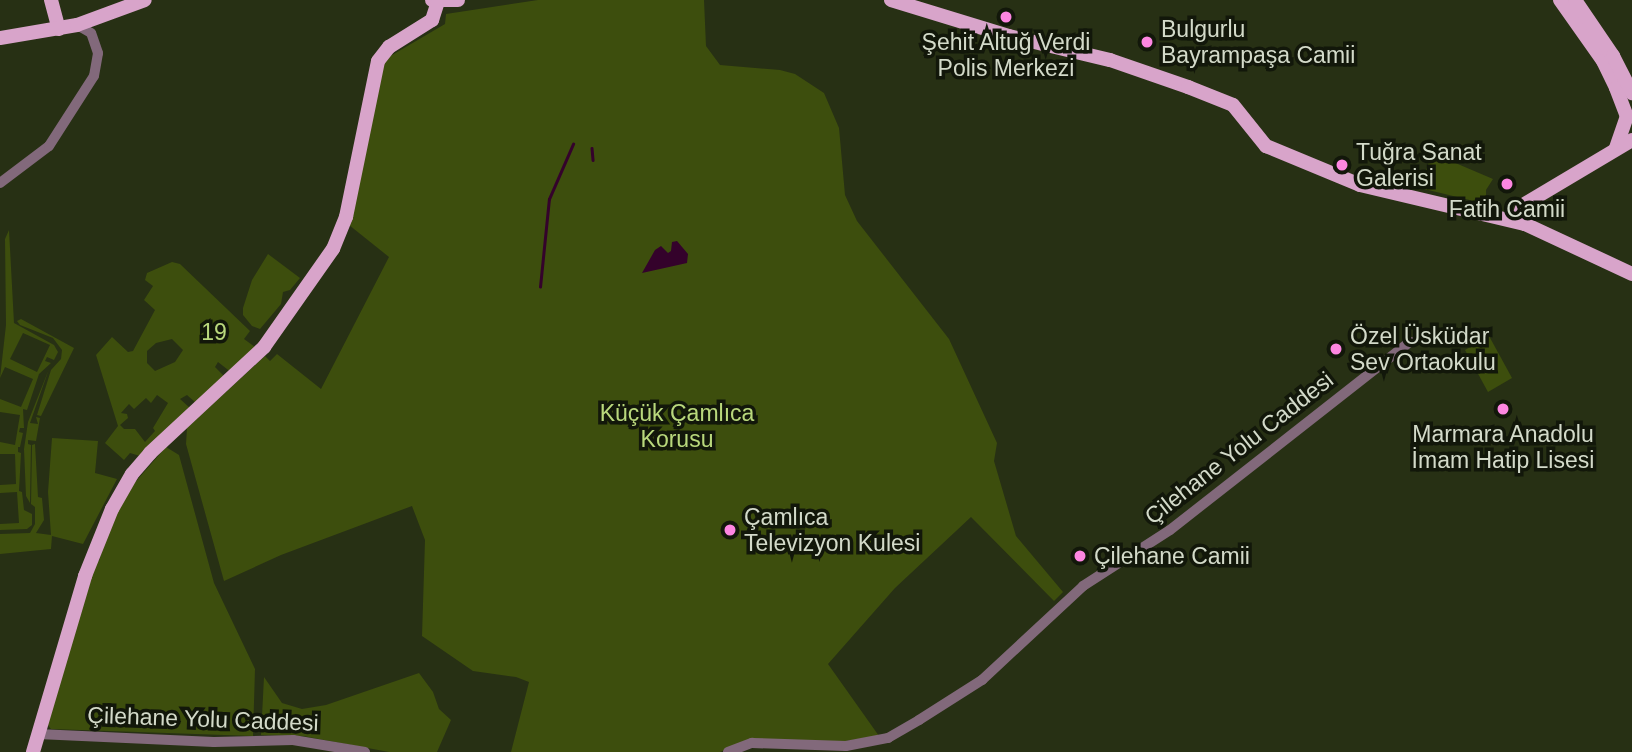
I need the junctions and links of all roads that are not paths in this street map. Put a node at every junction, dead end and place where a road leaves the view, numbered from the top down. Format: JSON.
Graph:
{"nodes":[{"id":1,"x":51,"y":0,"type":"edge"},
{"id":2,"x":120,"y":0,"type":"edge"},
{"id":3,"x":145,"y":0,"type":"edge"},
{"id":4,"x":458,"y":0,"type":"edge"},
{"id":5,"x":891,"y":0,"type":"edge"},
{"id":6,"x":1560,"y":0,"type":"edge"},
{"id":7,"x":1575,"y":0,"type":"edge"},
{"id":8,"x":435,"y":1,"type":"edge"},
{"id":9,"x":77,"y":24,"type":"junction"},
{"id":10,"x":58,"y":25,"type":"junction"},
{"id":11,"x":0,"y":31,"type":"edge"},
{"id":12,"x":0,"y":38,"type":"edge"},
{"id":13,"x":1632,"y":93,"type":"edge"},
{"id":14,"x":1632,"y":139,"type":"edge"},
{"id":15,"x":1632,"y":147,"type":"edge"},
{"id":16,"x":1616,"y":148,"type":"junction"},
{"id":17,"x":0,"y":183,"type":"edge"},
{"id":18,"x":1523,"y":205,"type":"junction"},
{"id":19,"x":1490,"y":216,"type":"junction"},
{"id":20,"x":1525,"y":224,"type":"junction"},
{"id":21,"x":1632,"y":274,"type":"edge"},
{"id":22,"x":1410,"y":342,"type":"dead end"},
{"id":23,"x":38,"y":734,"type":"junction"},
{"id":24,"x":33,"y":752,"type":"edge"},
{"id":25,"x":365,"y":752,"type":"edge"},
{"id":26,"x":728,"y":752,"type":"edge"}],
"edges":[{"from":1,"to":10,"type":"main road"},
{"from":2,"to":10,"type":"main road"},
{"from":3,"to":9,"type":"main road"},
{"from":4,"to":8,"type":"main road"},
{"from":5,"to":19,"type":"main road"},
{"from":6,"to":16,"type":"main road"},
{"from":7,"to":13,"type":"main road"},
{"from":8,"to":23,"type":"main road"},
{"from":9,"to":10,"type":"main road"},
{"from":9,"to":17,"type":"street"},
{"from":10,"to":11,"type":"main road"},
{"from":10,"to":12,"type":"main road"},
{"from":14,"to":16,"type":"main road"},
{"from":15,"to":16,"type":"main road"},
{"from":16,"to":18,"type":"main road"},
{"from":18,"to":19,"type":"main road"},
{"from":18,"to":20,"type":"main road"},
{"from":19,"to":20,"type":"main road"},
{"from":20,"to":21,"type":"main road"},
{"from":22,"to":26,"type":"street","name":"Çilehane Yolu Caddesi"},
{"from":23,"to":24,"type":"main road"},
{"from":23,"to":25,"type":"street","name":"Çilehane Yolu Caddesi"}]}
